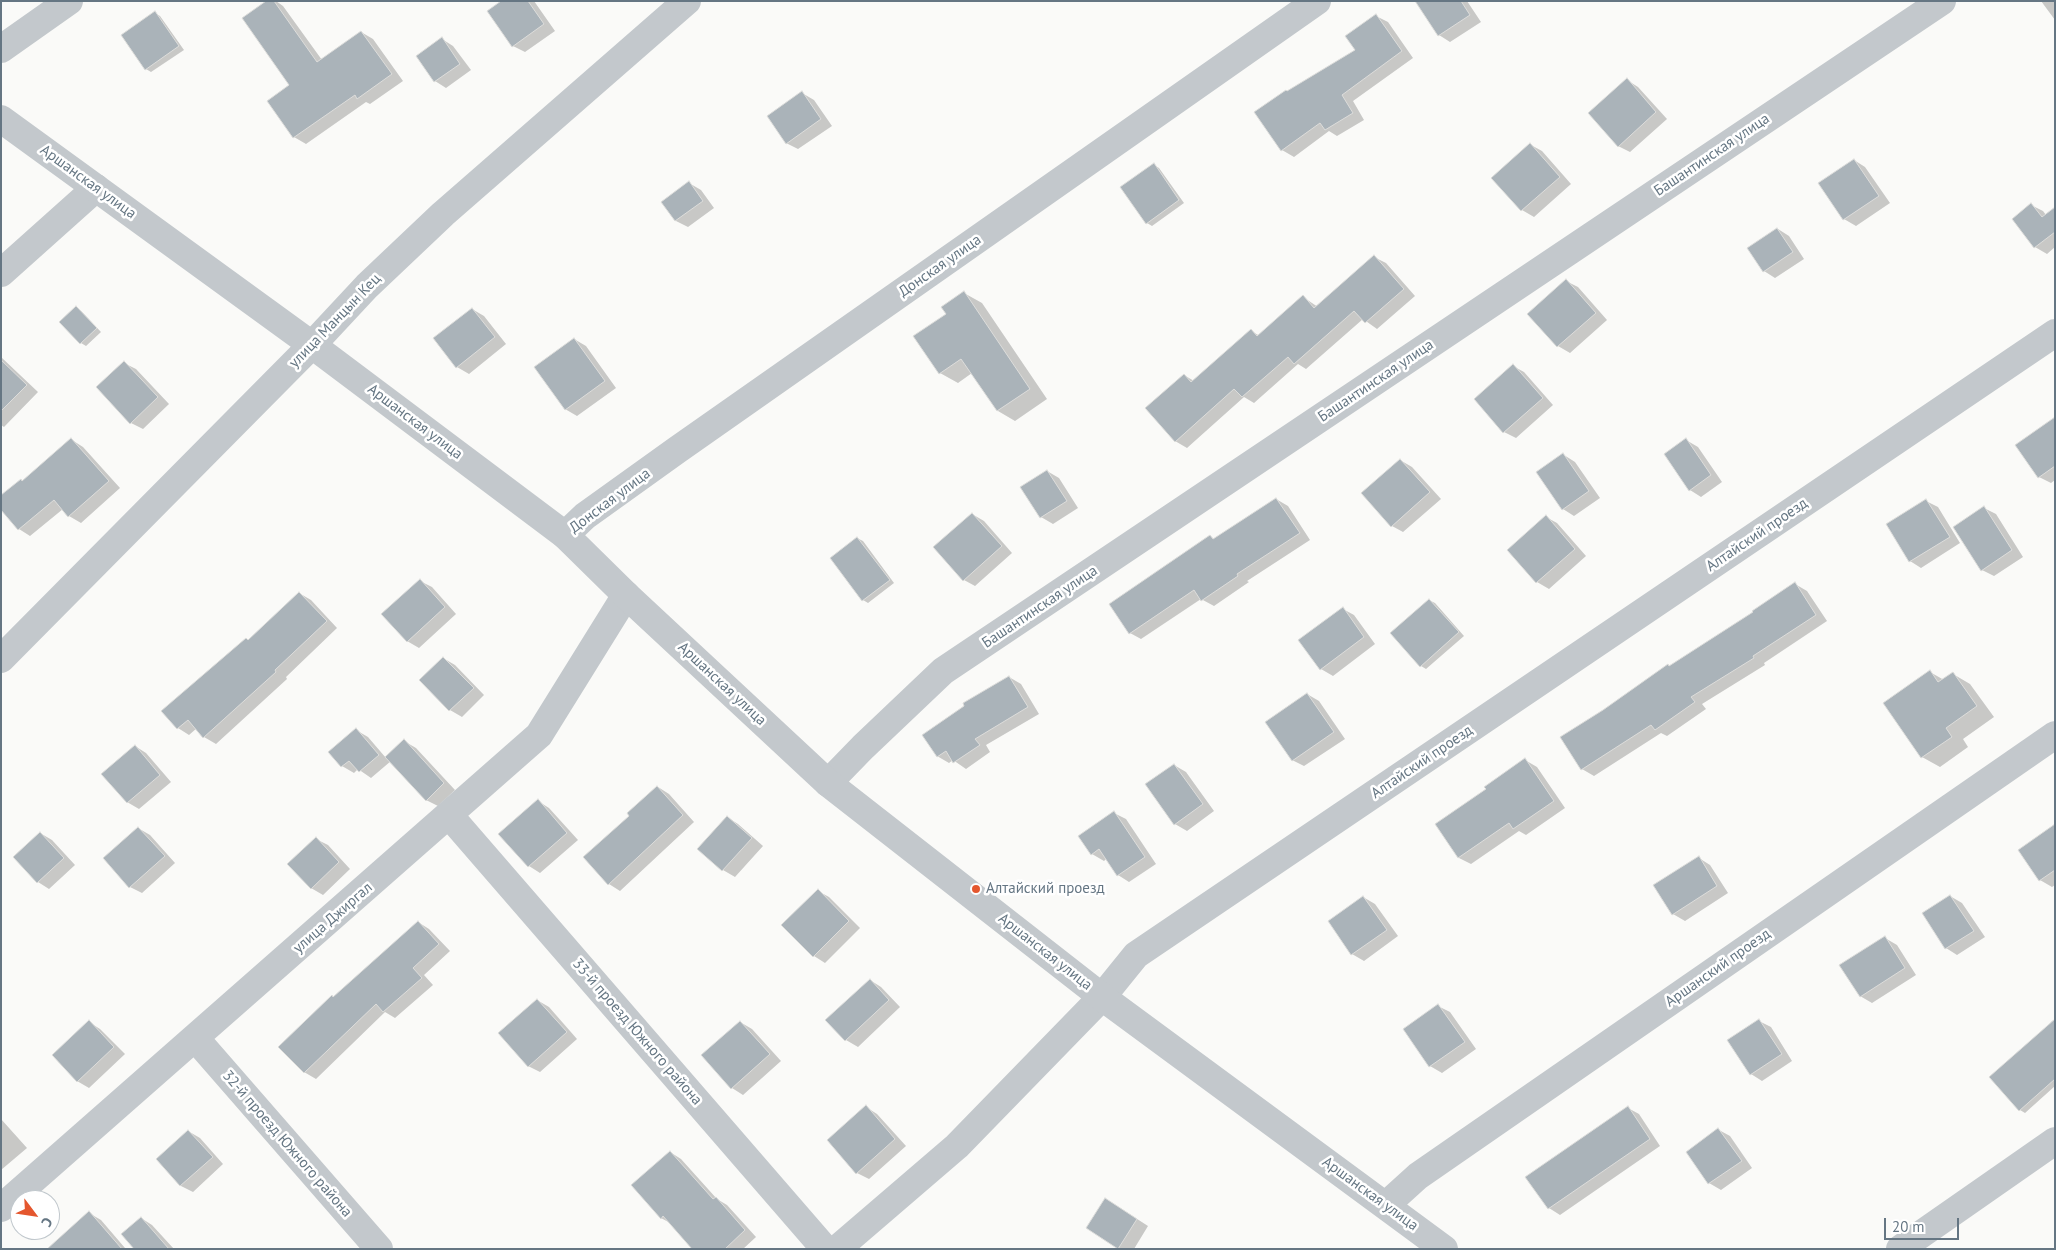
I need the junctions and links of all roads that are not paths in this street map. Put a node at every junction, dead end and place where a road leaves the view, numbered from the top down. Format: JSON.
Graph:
{"nodes":[{"id":1,"x":69,"y":1,"type":"edge"},
{"id":2,"x":687,"y":1,"type":"edge"},
{"id":3,"x":1317,"y":1,"type":"edge"},
{"id":4,"x":1942,"y":1,"type":"edge"},
{"id":5,"x":1,"y":49,"type":"edge"},
{"id":6,"x":1,"y":118,"type":"edge"},
{"id":7,"x":96,"y":188,"type":"junction"},
{"id":8,"x":1,"y":274,"type":"edge"},
{"id":9,"x":2055,"y":333,"type":"edge"},
{"id":10,"x":312,"y":345,"type":"junction"},
{"id":11,"x":565,"y":534,"type":"junction"},
{"id":12,"x":626,"y":595,"type":"junction"},
{"id":13,"x":1,"y":659,"type":"edge"},
{"id":14,"x":2055,"y":735,"type":"edge"},
{"id":15,"x":828,"y":783,"type":"junction"},
{"id":16,"x":450,"y":815,"type":"junction"},
{"id":17,"x":1102,"y":997,"type":"junction"},
{"id":18,"x":196,"y":1038,"type":"junction"},
{"id":19,"x":2055,"y":1141,"type":"edge"},
{"id":20,"x":1386,"y":1205,"type":"junction"},
{"id":21,"x":1,"y":1208,"type":"edge"},
{"id":22,"x":379,"y":1249,"type":"edge"},
{"id":23,"x":825,"y":1249,"type":"edge"},
{"id":24,"x":837,"y":1249,"type":"edge"},
{"id":25,"x":1444,"y":1249,"type":"edge"},
{"id":26,"x":1900,"y":1249,"type":"edge"}],
"edges":[{"from":1,"to":5,"type":"street"},
{"from":2,"to":10,"type":"street","name":"улица Манцын Кец"},
{"from":3,"to":11,"type":"street","name":"Донская улица"},
{"from":4,"to":15,"type":"street","name":"Башантинская улица"},
{"from":6,"to":7,"type":"street","name":"Аршанская улица"},
{"from":7,"to":8,"type":"street"},
{"from":7,"to":10,"type":"street","name":"Аршанская улица"},
{"from":9,"to":17,"type":"street","name":"Алтайский проезд"},
{"from":10,"to":11,"type":"street","name":"Аршанская улица"},
{"from":10,"to":13,"type":"street","name":"улица Манцын Кец"},
{"from":11,"to":12,"type":"street","name":"Аршанская улица"},
{"from":12,"to":15,"type":"street","name":"Аршанская улица"},
{"from":12,"to":16,"type":"street","name":"улица Джиргал"},
{"from":14,"to":20,"type":"street","name":"Аршанский проезд"},
{"from":15,"to":17,"type":"street","name":"Аршанская улица"},
{"from":16,"to":18,"type":"street","name":"улица Джиргал"},
{"from":16,"to":23,"type":"street","name":"33-й проезд Южного района"},
{"from":17,"to":20,"type":"street","name":"Аршанская улица"},
{"from":17,"to":24,"type":"street","name":"Алтайский проезд"},
{"from":18,"to":21,"type":"street","name":"улица Джиргал"},
{"from":18,"to":22,"type":"street","name":"32-й проезд Южного района"},
{"from":19,"to":26,"type":"street"},
{"from":20,"to":25,"type":"street","name":"Аршанская улица"}]}
